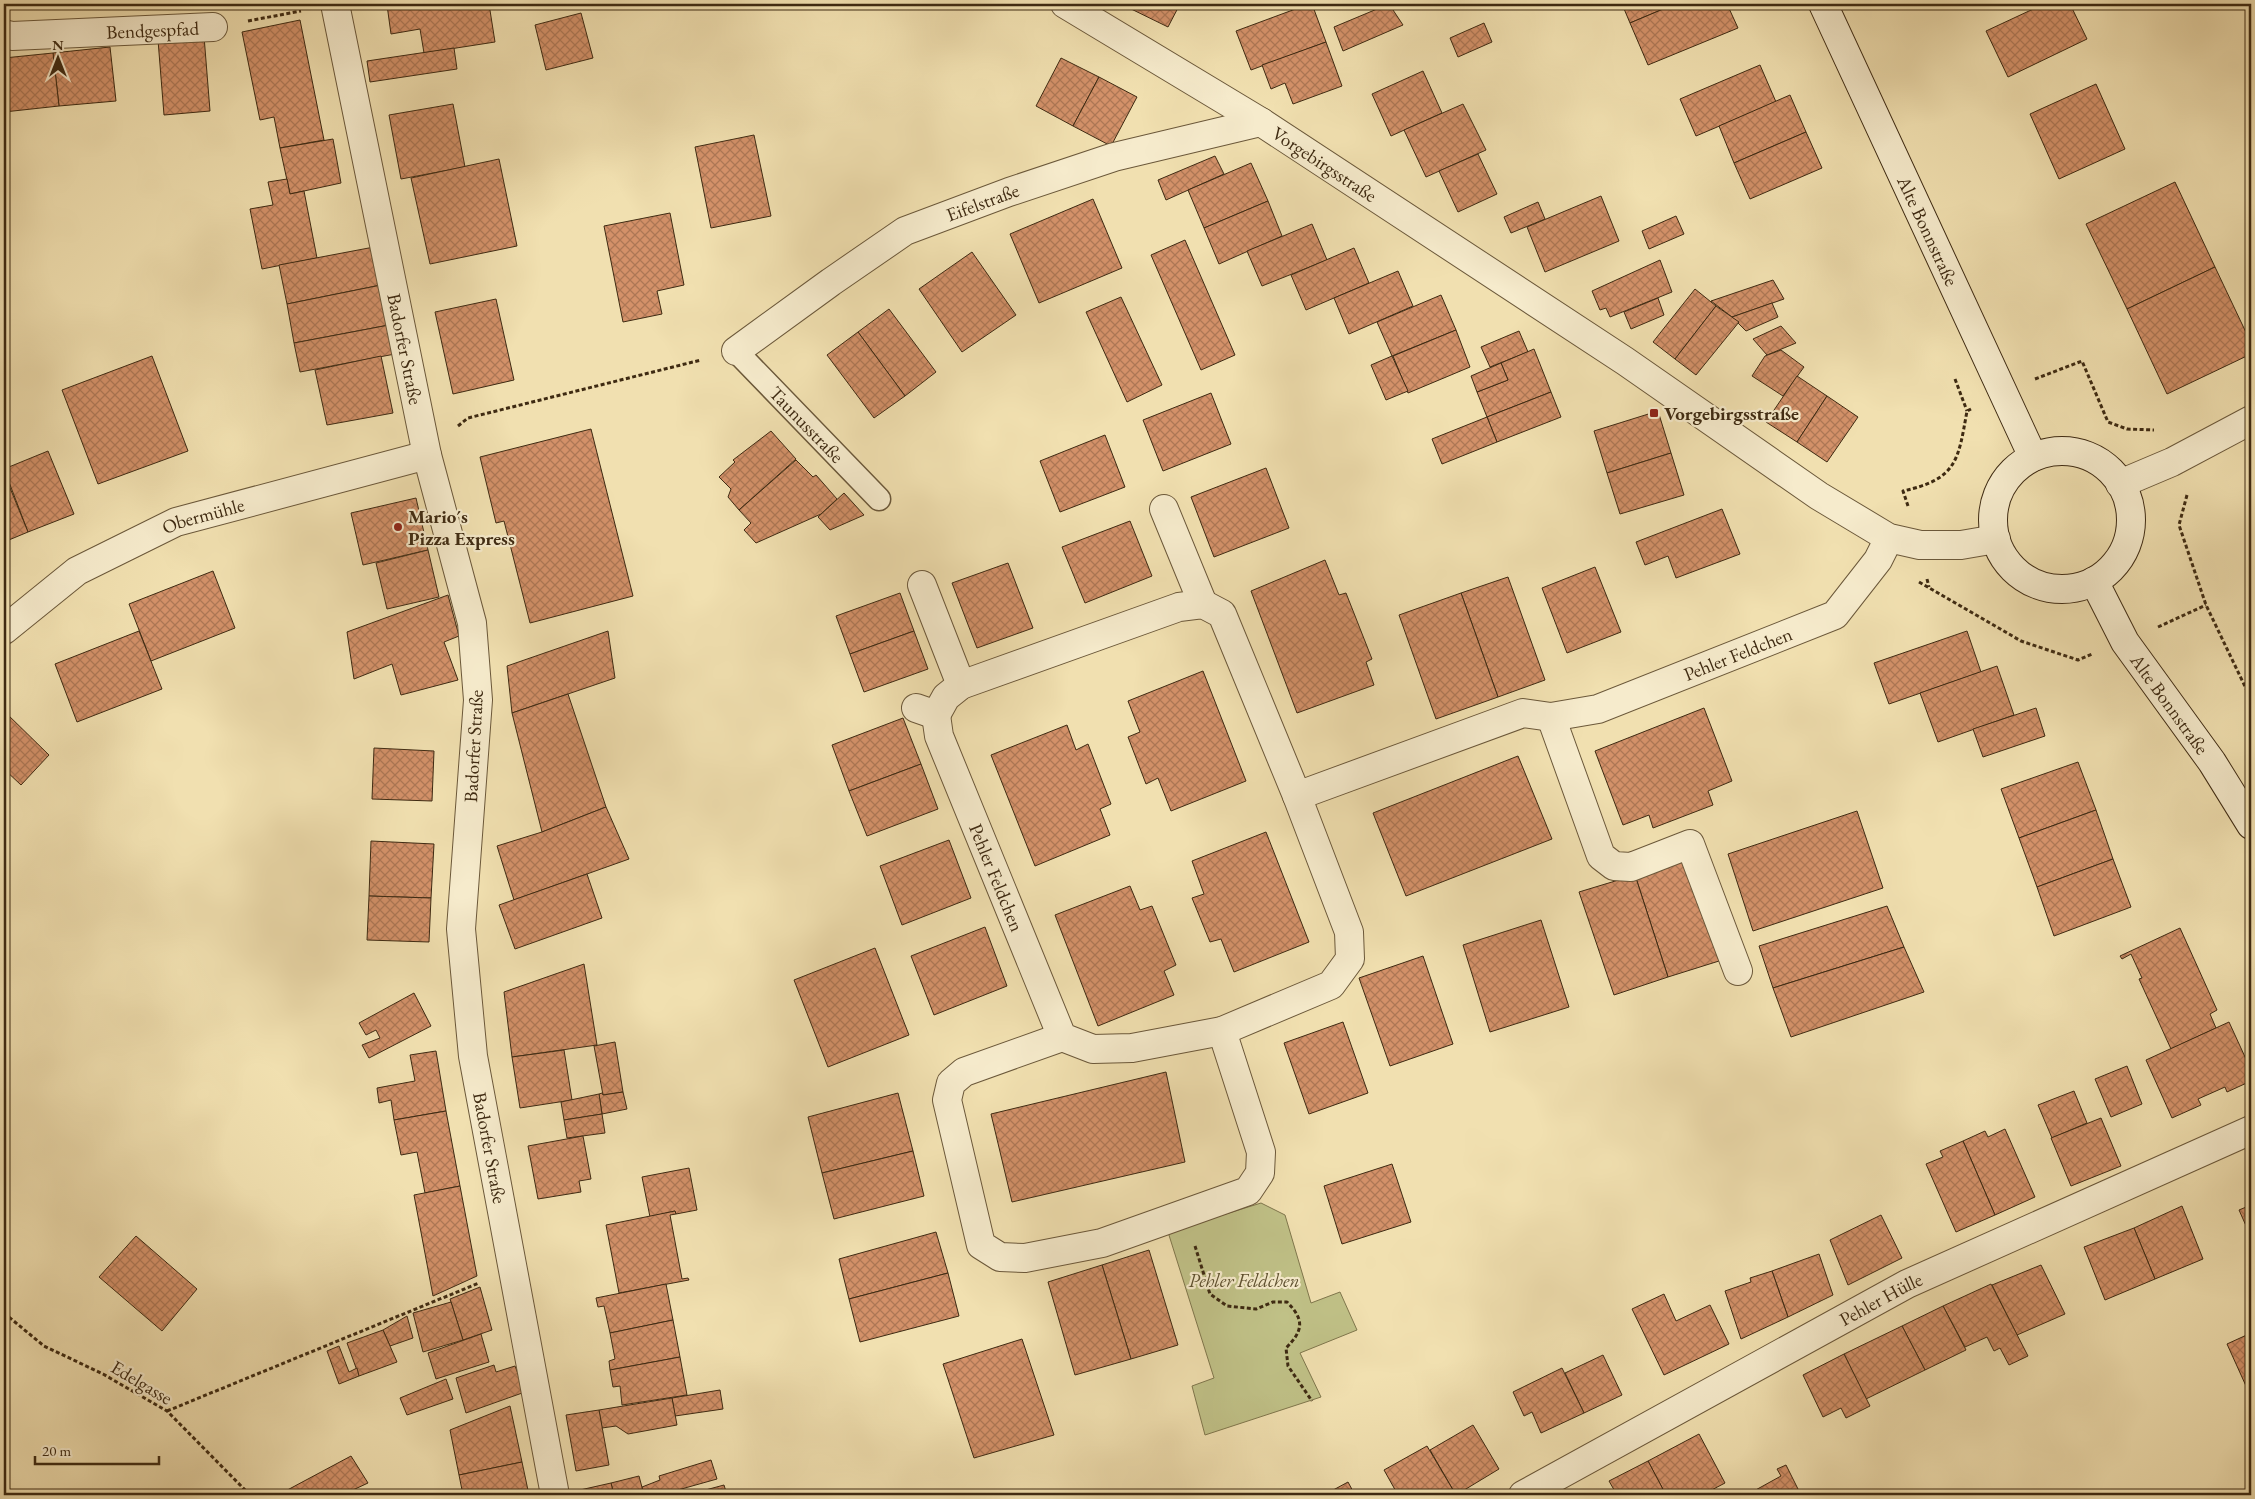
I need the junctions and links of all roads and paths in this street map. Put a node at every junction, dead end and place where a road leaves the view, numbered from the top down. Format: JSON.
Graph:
{"nodes":[{"id":1,"x":1065,"y":4,"type":"edge"},
{"id":2,"x":1823,"y":4,"type":"edge"},
{"id":3,"x":335,"y":5,"type":"edge"},
{"id":4,"x":213,"y":27,"type":"joint"},
{"id":5,"x":4,"y":34,"type":"edge"},
{"id":6,"x":1261,"y":122,"type":"junction"},
{"id":7,"x":736,"y":351,"type":"junction"},
{"id":8,"x":2251,"y":420,"type":"edge"},
{"id":9,"x":427,"y":455,"type":"junction"},
{"id":10,"x":2033,"y":457,"type":"junction"},
{"id":11,"x":2172,"y":462,"type":"junction"},
{"id":12,"x":2120,"y":484,"type":"junction"},
{"id":13,"x":879,"y":499,"type":"dead end"},
{"id":14,"x":1164,"y":509,"type":"dead end"},
{"id":15,"x":1996,"y":539,"type":"junction"},
{"id":16,"x":1883,"y":549,"type":"junction"},
{"id":17,"x":2094,"y":581,"type":"junction"},
{"id":18,"x":922,"y":585,"type":"dead end"},
{"id":19,"x":1203,"y":604,"type":"junction"},
{"id":20,"x":4,"y":630,"type":"edge"},
{"id":21,"x":2078,"y":660,"type":"dead end"},
{"id":22,"x":961,"y":685,"type":"junction"},
{"id":23,"x":2251,"y":699,"type":"edge"},
{"id":24,"x":1551,"y":717,"type":"junction"},
{"id":25,"x":1297,"y":796,"type":"junction"},
{"id":26,"x":2251,"y":825,"type":"edge"},
{"id":27,"x":1738,"y":971,"type":"dead end"},
{"id":28,"x":1222,"y":1031,"type":"junction"},
{"id":29,"x":1062,"y":1037,"type":"junction"},
{"id":30,"x":2251,"y":1130,"type":"edge"},
{"id":31,"x":1184,"y":1215,"type":"junction"},
{"id":32,"x":512,"y":1269,"type":"junction"},
{"id":33,"x":4,"y":1313,"type":"edge"},
{"id":34,"x":1312,"y":1401,"type":"dead end"},
{"id":35,"x":167,"y":1411,"type":"junction"},
{"id":36,"x":250,"y":1495,"type":"edge"},
{"id":37,"x":555,"y":1495,"type":"edge"},
{"id":38,"x":1523,"y":1495,"type":"edge"}],
"edges":[{"from":1,"to":6,"type":"street","name":"Vorgebirgsstraße"},
{"from":2,"to":10,"type":"street","name":"Alte Bonnstraße"},
{"from":3,"to":4,"type":"path"},
{"from":3,"to":9,"type":"street","name":"Badorfer Straße"},
{"from":4,"to":5,"type":"street","name":"Bendgespfad"},
{"from":6,"to":7,"type":"street","name":"Eifelstraße"},
{"from":6,"to":16,"type":"street","name":"Vorgebirgsstraße"},
{"from":7,"to":9,"type":"path"},
{"from":7,"to":13,"type":"lane","name":"Taunusstraße"},
{"from":8,"to":11,"type":"street"},
{"from":9,"to":20,"type":"street","name":"Obermühle"},
{"from":9,"to":32,"type":"street","name":"Badorfer Straße"},
{"from":10,"to":12,"type":"street"},
{"from":10,"to":15,"type":"street"},
{"from":11,"to":12,"type":"street"},
{"from":11,"to":23,"type":"path"},
{"from":12,"to":17,"type":"street"},
{"from":14,"to":19,"type":"street"},
{"from":15,"to":16,"type":"street","name":"Vorgebirgsstraße"},
{"from":15,"to":17,"type":"street"},
{"from":16,"to":21,"type":"path"},
{"from":16,"to":24,"type":"street","name":"Pehler Feldchen"},
{"from":17,"to":26,"type":"street","name":"Alte Bonnstraße"},
{"from":18,"to":22,"type":"street"},
{"from":19,"to":22,"type":"street","name":"Pehler Feldchen"},
{"from":19,"to":25,"type":"street"},
{"from":22,"to":29,"type":"street","name":"Pehler Feldchen"},
{"from":24,"to":25,"type":"street","name":"Pehler Feldchen"},
{"from":24,"to":27,"type":"street"},
{"from":25,"to":28,"type":"street"},
{"from":28,"to":29,"type":"street"},
{"from":28,"to":31,"type":"street"},
{"from":29,"to":31,"type":"street"},
{"from":30,"to":38,"type":"street","name":"Pehler Hülle"},
{"from":31,"to":34,"type":"path"},
{"from":32,"to":35,"type":"path"},
{"from":32,"to":37,"type":"street","name":"Badorfer Straße"},
{"from":33,"to":35,"type":"path","name":"Edelgasse"},
{"from":35,"to":36,"type":"path","name":"Edelgasse"}]}
